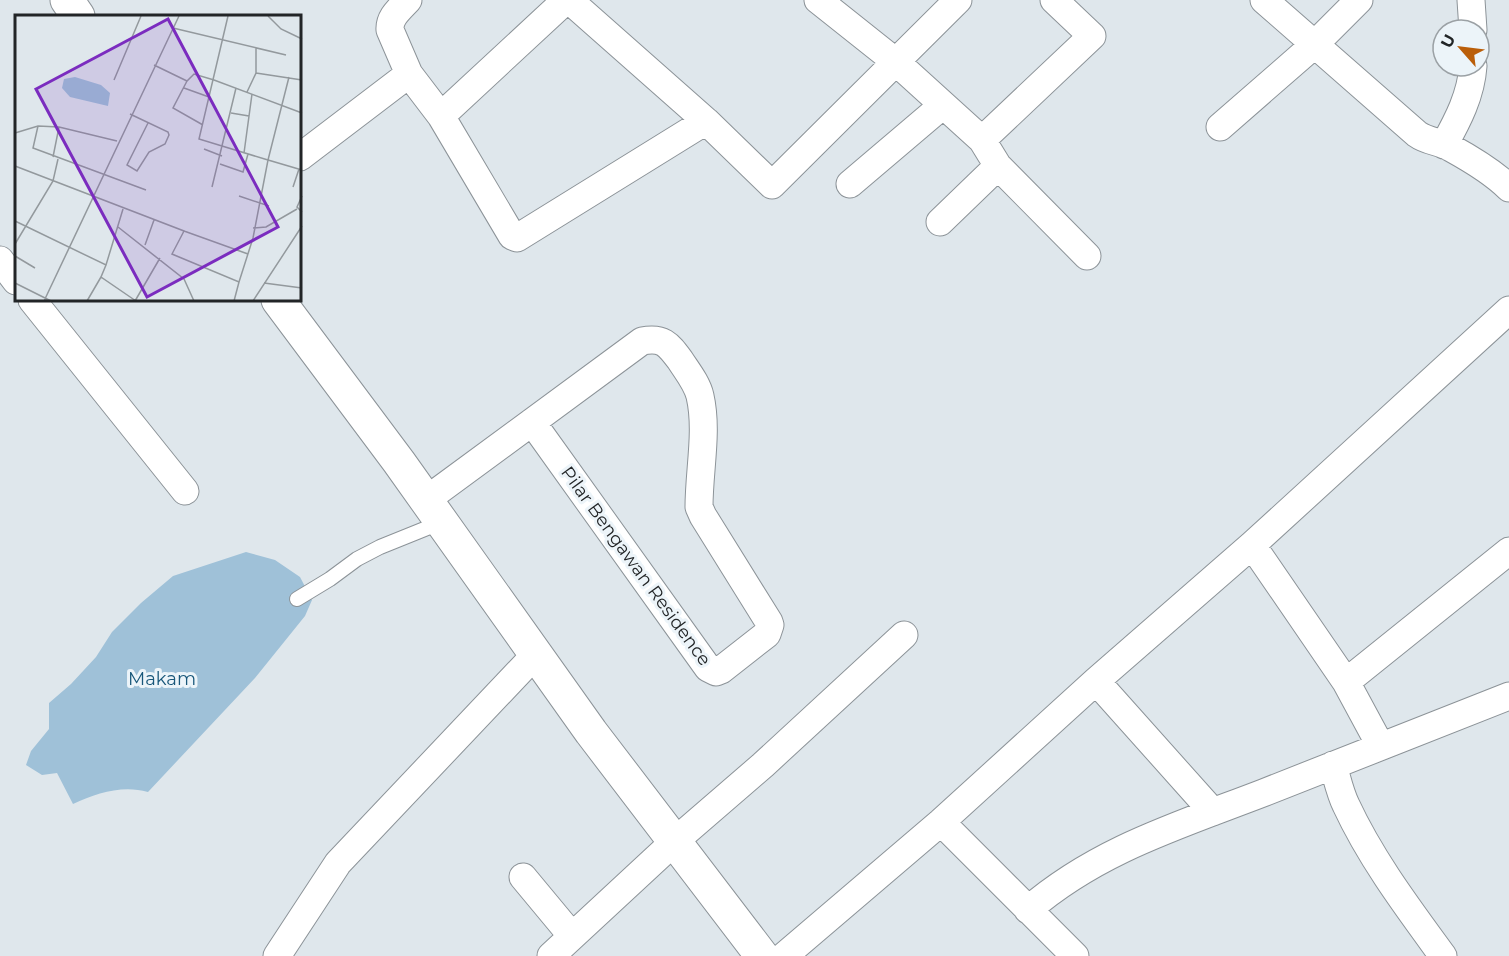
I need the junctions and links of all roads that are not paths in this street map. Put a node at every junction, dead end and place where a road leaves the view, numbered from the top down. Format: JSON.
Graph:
{"nodes":[{"id":1,"x":67,"y":0,"type":"edge"},
{"id":2,"x":408,"y":0,"type":"edge"},
{"id":3,"x":568,"y":0,"type":"edge"},
{"id":4,"x":818,"y":0,"type":"edge"},
{"id":5,"x":958,"y":0,"type":"edge"},
{"id":6,"x":1054,"y":0,"type":"edge"},
{"id":7,"x":1264,"y":0,"type":"edge"},
{"id":8,"x":1359,"y":0,"type":"edge"},
{"id":9,"x":1472,"y":0,"type":"edge"},
{"id":10,"x":77,"y":15,"type":"edge"},
{"id":11,"x":1473,"y":18,"type":"edge"},
{"id":12,"x":1314,"y":45,"type":"junction"},
{"id":13,"x":896,"y":62,"type":"junction"},
{"id":14,"x":409,"y":74,"type":"junction"},
{"id":15,"x":1471,"y":78,"type":"edge"},
{"id":16,"x":943,"y":105,"type":"junction"},
{"id":17,"x":441,"y":116,"type":"junction"},
{"id":18,"x":706,"y":121,"type":"junction"},
{"id":19,"x":1220,"y":127,"type":"dead end"},
{"id":20,"x":982,"y":140,"type":"junction"},
{"id":21,"x":1451,"y":148,"type":"junction"},
{"id":22,"x":302,"y":155,"type":"edge"},
{"id":23,"x":998,"y":166,"type":"junction"},
{"id":24,"x":1504,"y":183,"type":"edge"},
{"id":25,"x":850,"y":184,"type":"dead end"},
{"id":26,"x":940,"y":222,"type":"dead end"},
{"id":27,"x":1087,"y":256,"type":"dead end"},
{"id":28,"x":0,"y":260,"type":"edge"},
{"id":29,"x":15,"y":280,"type":"edge"},
{"id":30,"x":34,"y":302,"type":"edge"},
{"id":31,"x":279,"y":302,"type":"edge"},
{"id":32,"x":1509,"y":310,"type":"edge"},
{"id":33,"x":532,"y":422,"type":"junction"},
{"id":34,"x":185,"y":491,"type":"dead end"},
{"id":35,"x":434,"y":511,"type":"junction"},
{"id":36,"x":1252,"y":545,"type":"junction"},
{"id":37,"x":1509,"y":551,"type":"edge"},
{"id":38,"x":297,"y":599,"type":"dead end"},
{"id":39,"x":904,"y":635,"type":"dead end"},
{"id":40,"x":536,"y":654,"type":"junction"},
{"id":41,"x":1096,"y":681,"type":"junction"},
{"id":42,"x":1346,"y":682,"type":"junction"},
{"id":43,"x":1509,"y":696,"type":"edge"},
{"id":44,"x":1380,"y":745,"type":"junction"},
{"id":45,"x":1333,"y":765,"type":"junction"},
{"id":46,"x":1213,"y":812,"type":"junction"},
{"id":47,"x":940,"y":822,"type":"junction"},
{"id":48,"x":675,"y":841,"type":"junction"},
{"id":49,"x":524,"y":877,"type":"dead end"},
{"id":50,"x":1028,"y":910,"type":"junction"},
{"id":51,"x":572,"y":936,"type":"junction"},
{"id":52,"x":286,"y":952,"type":"edge"},
{"id":53,"x":551,"y":956,"type":"edge"},
{"id":54,"x":762,"y":956,"type":"edge"},
{"id":55,"x":783,"y":956,"type":"edge"},
{"id":56,"x":1075,"y":956,"type":"edge"},
{"id":57,"x":1443,"y":956,"type":"edge"}],
"edges":[{"from":1,"to":10,"type":"street"},
{"from":2,"to":14,"type":"street"},
{"from":3,"to":17,"type":"street"},
{"from":3,"to":18,"type":"street"},
{"from":4,"to":13,"type":"street"},
{"from":5,"to":13,"type":"street"},
{"from":6,"to":20,"type":"street"},
{"from":7,"to":12,"type":"street"},
{"from":8,"to":12,"type":"street"},
{"from":9,"to":11,"type":"street"},
{"from":12,"to":19,"type":"street"},
{"from":12,"to":21,"type":"street"},
{"from":13,"to":16,"type":"street"},
{"from":13,"to":18,"type":"street"},
{"from":14,"to":17,"type":"street"},
{"from":14,"to":22,"type":"street"},
{"from":15,"to":21,"type":"street"},
{"from":16,"to":20,"type":"street"},
{"from":16,"to":25,"type":"street"},
{"from":17,"to":18,"type":"street"},
{"from":20,"to":23,"type":"street"},
{"from":21,"to":24,"type":"street"},
{"from":23,"to":26,"type":"street"},
{"from":23,"to":27,"type":"street"},
{"from":28,"to":29,"type":"street"},
{"from":30,"to":34,"type":"street"},
{"from":31,"to":35,"type":"street"},
{"from":32,"to":36,"type":"street"},
{"from":33,"to":33,"type":"street","name":"Pilar Bengawan Residence"},
{"from":33,"to":35,"type":"street","name":"Pilar Bengawan Residence"},
{"from":35,"to":38,"type":"lane"},
{"from":35,"to":40,"type":"street"},
{"from":36,"to":41,"type":"street"},
{"from":36,"to":42,"type":"street"},
{"from":37,"to":42,"type":"street"},
{"from":39,"to":48,"type":"street"},
{"from":40,"to":48,"type":"street"},
{"from":40,"to":52,"type":"street"},
{"from":41,"to":46,"type":"street"},
{"from":41,"to":47,"type":"street"},
{"from":42,"to":44,"type":"street"},
{"from":43,"to":44,"type":"street"},
{"from":44,"to":45,"type":"street"},
{"from":45,"to":46,"type":"street"},
{"from":45,"to":57,"type":"street"},
{"from":46,"to":50,"type":"street"},
{"from":47,"to":50,"type":"street"},
{"from":47,"to":55,"type":"street"},
{"from":48,"to":51,"type":"street"},
{"from":48,"to":54,"type":"street"},
{"from":49,"to":51,"type":"street"},
{"from":50,"to":56,"type":"street"},
{"from":51,"to":53,"type":"street"}]}
